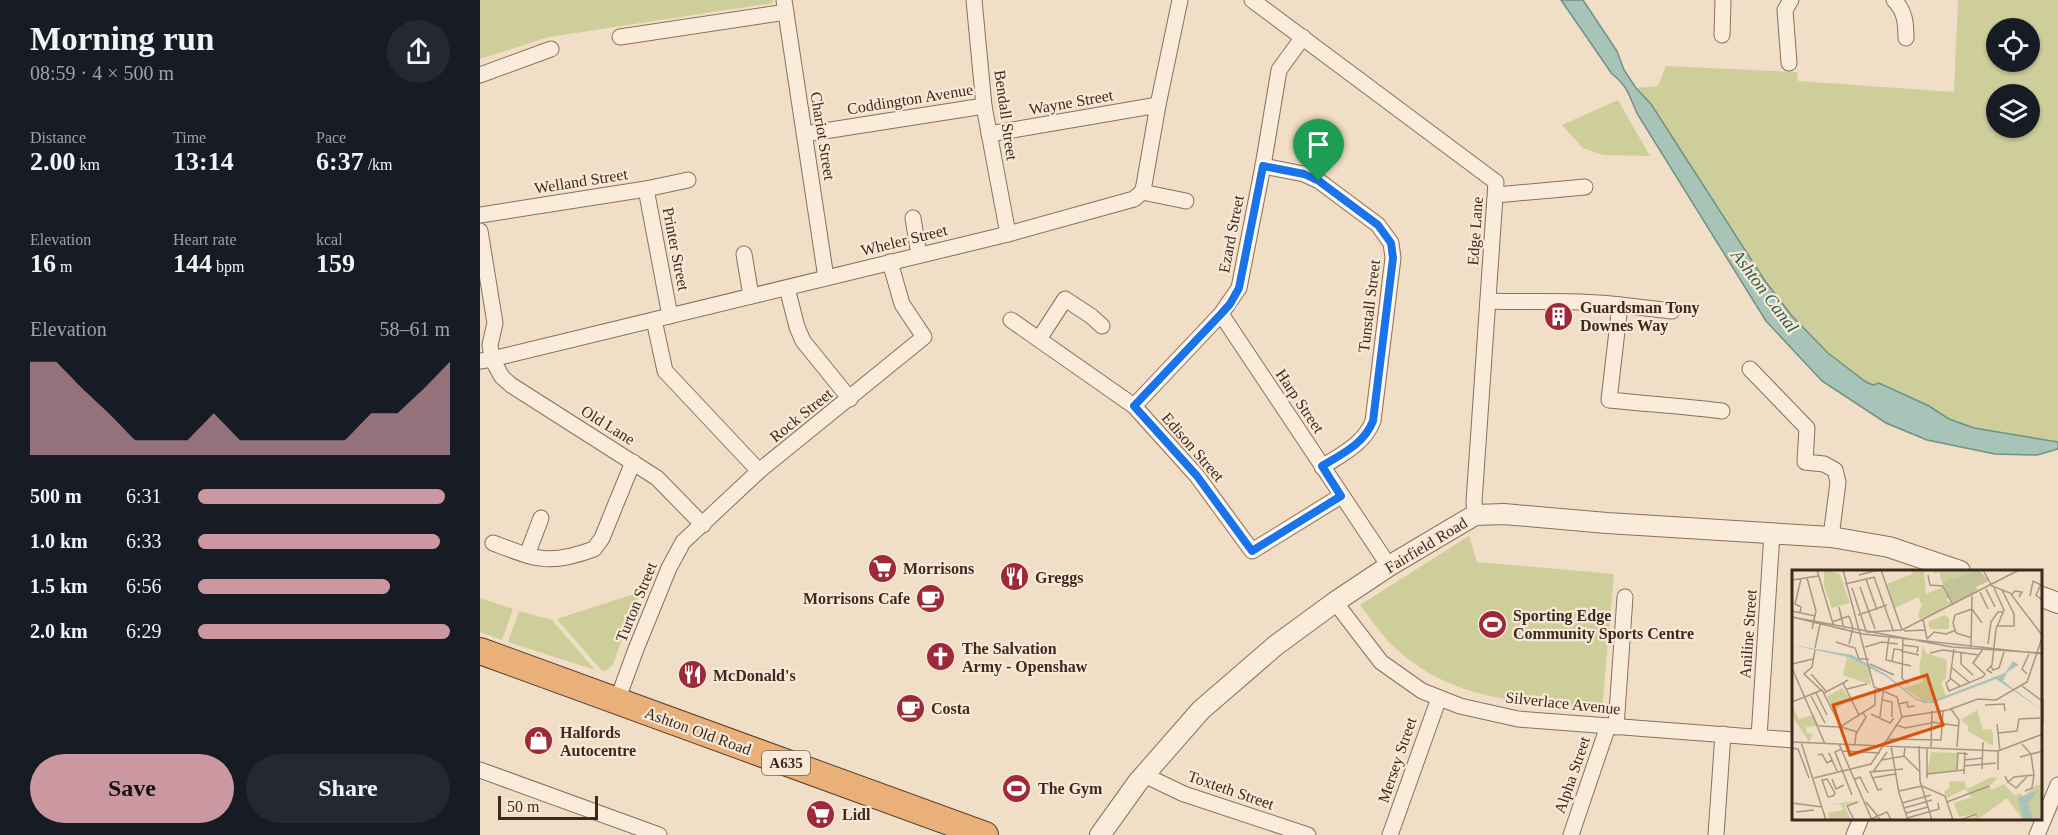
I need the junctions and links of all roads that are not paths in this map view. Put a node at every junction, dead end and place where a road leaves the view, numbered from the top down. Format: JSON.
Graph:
{"nodes":[{"id":1,"x":974,"y":0,"type":"edge"},
{"id":2,"x":1180,"y":0,"type":"edge"},
{"id":3,"x":1251,"y":0,"type":"edge"},
{"id":4,"x":1722,"y":0,"type":"edge"},
{"id":5,"x":1791,"y":0,"type":"edge"},
{"id":6,"x":1894,"y":0,"type":"edge"},
{"id":7,"x":785,"y":6,"type":"edge"},
{"id":8,"x":1270,"y":6,"type":"edge"},
{"id":9,"x":1722,"y":35,"type":"dead end"},
{"id":10,"x":620,"y":37,"type":"dead end"},
{"id":11,"x":1303,"y":37,"type":"junction"},
{"id":12,"x":1906,"y":38,"type":"dead end"},
{"id":13,"x":551,"y":49,"type":"dead end"},
{"id":14,"x":1789,"y":63,"type":"dead end"},
{"id":15,"x":480,"y":75,"type":"edge"},
{"id":16,"x":1158,"y":105,"type":"junction"},
{"id":17,"x":984,"y":106,"type":"junction"},
{"id":18,"x":806,"y":134,"type":"junction"},
{"id":19,"x":989,"y":134,"type":"junction"},
{"id":20,"x":1263,"y":166,"type":"junction"},
{"id":21,"x":688,"y":180,"type":"dead end"},
{"id":22,"x":1585,"y":187,"type":"dead end"},
{"id":23,"x":646,"y":189,"type":"junction"},
{"id":24,"x":1142,"y":192,"type":"junction"},
{"id":25,"x":1496,"y":195,"type":"junction"},
{"id":26,"x":1186,"y":201,"type":"dead end"},
{"id":27,"x":480,"y":215,"type":"edge"},
{"id":28,"x":913,"y":218,"type":"dead end"},
{"id":29,"x":480,"y":231,"type":"edge"},
{"id":30,"x":1008,"y":234,"type":"junction"},
{"id":31,"x":744,"y":254,"type":"dead end"},
{"id":32,"x":919,"y":255,"type":"junction"},
{"id":33,"x":890,"y":262,"type":"junction"},
{"id":34,"x":826,"y":278,"type":"junction"},
{"id":35,"x":787,"y":288,"type":"junction"},
{"id":36,"x":751,"y":296,"type":"junction"},
{"id":37,"x":1488,"y":301,"type":"junction"},
{"id":38,"x":1620,"y":305,"type":"junction"},
{"id":39,"x":1672,"y":311,"type":"dead end"},
{"id":40,"x":1221,"y":314,"type":"junction"},
{"id":41,"x":670,"y":316,"type":"junction"},
{"id":42,"x":654,"y":320,"type":"junction"},
{"id":43,"x":1011,"y":320,"type":"dead end"},
{"id":44,"x":1102,"y":326,"type":"dead end"},
{"id":45,"x":1039,"y":339,"type":"junction"},
{"id":46,"x":486,"y":360,"type":"edge"},
{"id":47,"x":1750,"y":369,"type":"dead end"},
{"id":48,"x":850,"y":399,"type":"junction"},
{"id":49,"x":1134,"y":406,"type":"junction"},
{"id":50,"x":1722,"y":411,"type":"dead end"},
{"id":51,"x":633,"y":462,"type":"junction"},
{"id":52,"x":1322,"y":466,"type":"junction"},
{"id":53,"x":759,"y":471,"type":"junction"},
{"id":54,"x":1341,"y":496,"type":"junction"},
{"id":55,"x":1475,"y":515,"type":"junction"},
{"id":56,"x":541,"y":518,"type":"dead end"},
{"id":57,"x":703,"y":525,"type":"junction"},
{"id":58,"x":1772,"y":533,"type":"junction"},
{"id":59,"x":1831,"y":537,"type":"junction"},
{"id":60,"x":493,"y":543,"type":"dead end"},
{"id":61,"x":527,"y":555,"type":"junction"},
{"id":62,"x":1389,"y":566,"type":"junction"},
{"id":63,"x":1955,"y":570,"type":"edge"},
{"id":64,"x":1625,"y":597,"type":"dead end"},
{"id":65,"x":2043,"y":597,"type":"edge"},
{"id":66,"x":1335,"y":602,"type":"junction"},
{"id":67,"x":2058,"y":603,"type":"edge"},
{"id":68,"x":480,"y":651,"type":"edge"},
{"id":69,"x":1439,"y":698,"type":"junction"},
{"id":70,"x":617,"y":701,"type":"junction"},
{"id":71,"x":1612,"y":726,"type":"junction"},
{"id":72,"x":1723,"y":734,"type":"junction"},
{"id":73,"x":1759,"y":737,"type":"junction"},
{"id":74,"x":1792,"y":740,"type":"edge"},
{"id":75,"x":480,"y":770,"type":"edge"},
{"id":76,"x":1144,"y":775,"type":"junction"},
{"id":77,"x":2053,"y":791,"type":"edge"},
{"id":78,"x":2043,"y":818,"type":"edge"},
{"id":79,"x":1861,"y":820,"type":"edge"},
{"id":80,"x":2042,"y":820,"type":"edge"},
{"id":81,"x":945,"y":828,"type":"edge"},
{"id":82,"x":1281,"y":831,"type":"edge"},
{"id":83,"x":659,"y":835,"type":"edge"},
{"id":84,"x":985,"y":835,"type":"edge"},
{"id":85,"x":1100,"y":835,"type":"edge"},
{"id":86,"x":1308,"y":835,"type":"edge"},
{"id":87,"x":1390,"y":835,"type":"edge"},
{"id":88,"x":1571,"y":835,"type":"edge"},
{"id":89,"x":1716,"y":835,"type":"edge"},
{"id":90,"x":1854,"y":835,"type":"edge"},
{"id":91,"x":2037,"y":835,"type":"edge"}],
"edges":[{"from":1,"to":17,"type":"street","name":"Bendall Street"},
{"from":2,"to":16,"type":"street"},
{"from":3,"to":8,"type":"street","name":"Edge Lane"},
{"from":4,"to":9,"type":"street"},
{"from":5,"to":14,"type":"street"},
{"from":6,"to":12,"type":"street"},
{"from":7,"to":10,"type":"street"},
{"from":7,"to":18,"type":"street","name":"Chariot Street"},
{"from":8,"to":11,"type":"street","name":"Edge Lane"},
{"from":11,"to":20,"type":"street","name":"Ezard Street"},
{"from":11,"to":25,"type":"street","name":"Edge Lane"},
{"from":13,"to":15,"type":"street"},
{"from":16,"to":19,"type":"street","name":"Wayne Street"},
{"from":16,"to":24,"type":"street"},
{"from":17,"to":18,"type":"street","name":"Coddington Avenue"},
{"from":17,"to":19,"type":"street","name":"Bendall Street"},
{"from":18,"to":34,"type":"street","name":"Chariot Street"},
{"from":19,"to":30,"type":"street","name":"Bendall Street"},
{"from":20,"to":40,"type":"street","name":"Ezard Street"},
{"from":20,"to":52,"type":"street","name":"Tunstall Street"},
{"from":21,"to":23,"type":"street","name":"Welland Street"},
{"from":22,"to":25,"type":"street"},
{"from":23,"to":27,"type":"street","name":"Welland Street"},
{"from":23,"to":41,"type":"street","name":"Printer Street"},
{"from":24,"to":26,"type":"street"},
{"from":24,"to":30,"type":"street","name":"Wheler Street"},
{"from":25,"to":37,"type":"street","name":"Edge Lane"},
{"from":28,"to":32,"type":"street"},
{"from":29,"to":46,"type":"street"},
{"from":30,"to":32,"type":"street","name":"Wheler Street"},
{"from":31,"to":36,"type":"street"},
{"from":32,"to":33,"type":"street","name":"Wheler Street"},
{"from":33,"to":34,"type":"street","name":"Wheler Street"},
{"from":33,"to":48,"type":"street","name":"Rock Street"},
{"from":34,"to":35,"type":"street","name":"Wheler Street"},
{"from":35,"to":36,"type":"street","name":"Wheler Street"},
{"from":35,"to":48,"type":"street"},
{"from":36,"to":41,"type":"street","name":"Wheler Street"},
{"from":37,"to":38,"type":"street"},
{"from":37,"to":55,"type":"street","name":"Edge Lane"},
{"from":38,"to":39,"type":"street"},
{"from":38,"to":50,"type":"street"},
{"from":40,"to":49,"type":"street","name":"Ezard Street"},
{"from":40,"to":52,"type":"street","name":"Harp Street"},
{"from":41,"to":42,"type":"street","name":"Wheler Street"},
{"from":42,"to":46,"type":"street","name":"Wheler Street"},
{"from":42,"to":53,"type":"street"},
{"from":43,"to":45,"type":"street","name":"Edison Street"},
{"from":44,"to":45,"type":"street"},
{"from":45,"to":49,"type":"street","name":"Edison Street"},
{"from":46,"to":51,"type":"street","name":"Old Lane"},
{"from":47,"to":59,"type":"street"},
{"from":48,"to":53,"type":"street","name":"Rock Street"},
{"from":49,"to":54,"type":"street","name":"Edison Street"},
{"from":51,"to":57,"type":"street","name":"Old Lane"},
{"from":51,"to":61,"type":"street"},
{"from":52,"to":54,"type":"street","name":"Harp Street"},
{"from":53,"to":57,"type":"street","name":"Rock Street"},
{"from":54,"to":62,"type":"street","name":"Harp Street"},
{"from":55,"to":58,"type":"street","name":"Fairfield Road"},
{"from":55,"to":62,"type":"street","name":"Fairfield Road"},
{"from":56,"to":61,"type":"street"},
{"from":57,"to":70,"type":"street","name":"Turton Street"},
{"from":58,"to":59,"type":"street","name":"Fairfield Road"},
{"from":58,"to":73,"type":"street","name":"Aniline Street"},
{"from":59,"to":63,"type":"street","name":"Fairfield Road"},
{"from":60,"to":61,"type":"street"},
{"from":62,"to":66,"type":"street","name":"Fairfield Road"},
{"from":64,"to":71,"type":"street","name":"Alpha Street"},
{"from":65,"to":67,"type":"street"},
{"from":66,"to":69,"type":"street","name":"Silverlace Avenue"},
{"from":66,"to":76,"type":"street","name":"Fairfield Road"},
{"from":68,"to":70,"type":"highway","name":"Ashton Old Road","number":"A635"},
{"from":69,"to":71,"type":"street","name":"Silverlace Avenue"},
{"from":69,"to":87,"type":"street","name":"Mersey Street"},
{"from":70,"to":81,"type":"highway","name":"Ashton Old Road","number":"A635"},
{"from":71,"to":72,"type":"street","name":"Silverlace Avenue"},
{"from":71,"to":88,"type":"street","name":"Alpha Street"},
{"from":72,"to":73,"type":"street","name":"Silverlace Avenue"},
{"from":72,"to":89,"type":"street"},
{"from":73,"to":74,"type":"street","name":"Silverlace Avenue"},
{"from":75,"to":83,"type":"street"},
{"from":76,"to":82,"type":"street","name":"Toxteth Street"},
{"from":76,"to":85,"type":"street","name":"Fairfield Road"},
{"from":77,"to":78,"type":"street"},
{"from":79,"to":90,"type":"street"},
{"from":80,"to":91,"type":"street"},
{"from":81,"to":84,"type":"highway","name":"Ashton Old Road","number":"A635"},
{"from":82,"to":86,"type":"street","name":"Toxteth Street"}]}
